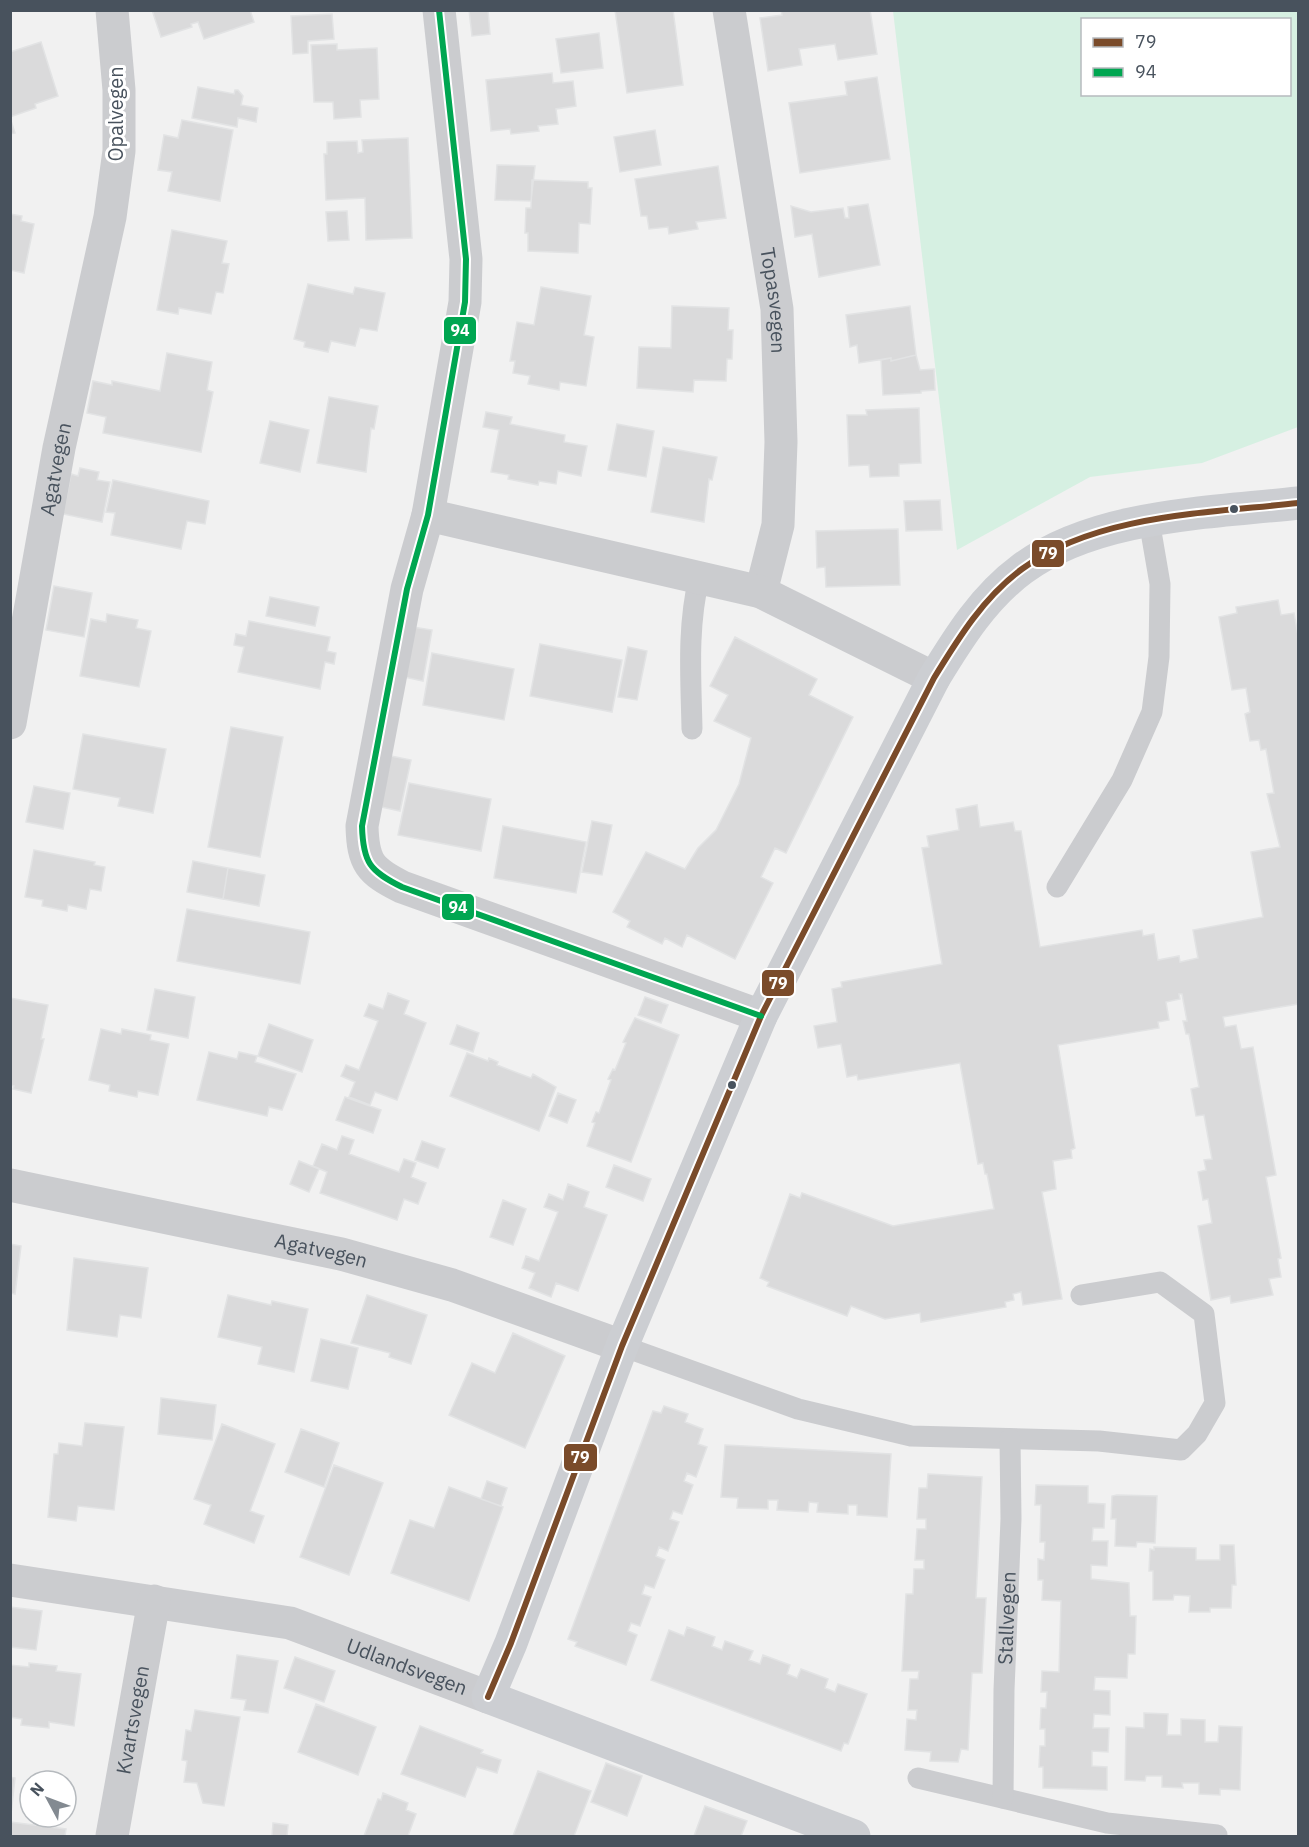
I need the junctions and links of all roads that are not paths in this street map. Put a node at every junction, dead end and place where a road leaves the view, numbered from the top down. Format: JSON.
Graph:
{"nodes":[{"id":1,"x":112,"y":10,"type":"edge"},
{"id":2,"x":439,"y":10,"type":"edge"},
{"id":3,"x":729,"y":10,"type":"edge"},
{"id":4,"x":110,"y":217,"type":"joint"},
{"id":5,"x":1299,"y":503,"type":"edge"},
{"id":6,"x":428,"y":515,"type":"junction"},
{"id":7,"x":1149,"y":520,"type":"junction"},
{"id":8,"x":699,"y":578,"type":"junction"},
{"id":9,"x":761,"y":592,"type":"junction"},
{"id":10,"x":934,"y":678,"type":"junction"},
{"id":11,"x":10,"y":723,"type":"edge"},
{"id":12,"x":692,"y":729,"type":"dead end"},
{"id":13,"x":1057,"y":887,"type":"dead end"},
{"id":14,"x":761,"y":1016,"type":"junction"},
{"id":15,"x":10,"y":1185,"type":"edge"},
{"id":16,"x":1081,"y":1294,"type":"dead end"},
{"id":17,"x":622,"y":1346,"type":"junction"},
{"id":18,"x":1010,"y":1438,"type":"junction"},
{"id":19,"x":10,"y":1580,"type":"edge"},
{"id":20,"x":154,"y":1601,"type":"junction"},
{"id":21,"x":488,"y":1697,"type":"junction"},
{"id":22,"x":918,"y":1778,"type":"dead end"},
{"id":23,"x":1004,"y":1798,"type":"junction"},
{"id":24,"x":1217,"y":1835,"type":"edge"},
{"id":25,"x":112,"y":1836,"type":"edge"},
{"id":26,"x":854,"y":1836,"type":"edge"}],
"edges":[{"from":1,"to":4,"type":"street","name":"Opalvegen"},
{"from":2,"to":6,"type":"street"},
{"from":3,"to":9,"type":"street","name":"Topasvegen"},
{"from":4,"to":11,"type":"street","name":"Agatvegen"},
{"from":5,"to":7,"type":"street"},
{"from":6,"to":8,"type":"street"},
{"from":6,"to":14,"type":"street"},
{"from":7,"to":10,"type":"street"},
{"from":7,"to":13,"type":"lane"},
{"from":8,"to":9,"type":"street"},
{"from":8,"to":12,"type":"lane"},
{"from":9,"to":10,"type":"street"},
{"from":10,"to":14,"type":"street"},
{"from":14,"to":17,"type":"street"},
{"from":15,"to":17,"type":"street","name":"Agatvegen"},
{"from":16,"to":18,"type":"lane"},
{"from":17,"to":18,"type":"lane"},
{"from":17,"to":21,"type":"street"},
{"from":18,"to":23,"type":"lane","name":"Stallvegen"},
{"from":19,"to":20,"type":"street","name":"Udlandsvegen"},
{"from":20,"to":21,"type":"street","name":"Udlandsvegen"},
{"from":20,"to":25,"type":"street","name":"Kvartsvegen"},
{"from":21,"to":26,"type":"street","name":"Udlandsvegen"},
{"from":22,"to":23,"type":"lane"},
{"from":23,"to":24,"type":"lane"}]}
